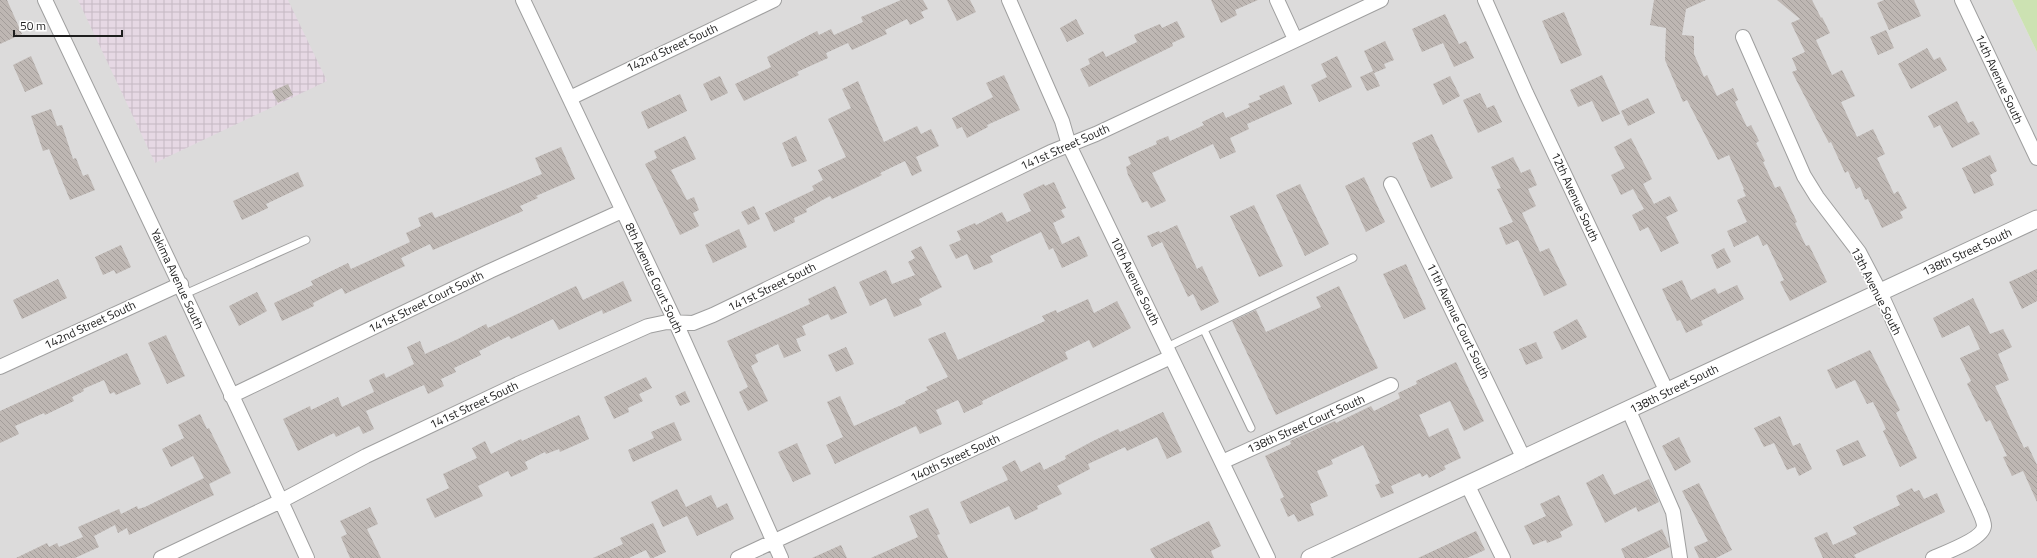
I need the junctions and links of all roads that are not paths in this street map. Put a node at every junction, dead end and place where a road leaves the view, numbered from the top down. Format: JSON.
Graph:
{"nodes":[{"id":1,"x":45,"y":0,"type":"edge"},
{"id":2,"x":523,"y":0,"type":"edge"},
{"id":3,"x":774,"y":0,"type":"edge"},
{"id":4,"x":1277,"y":0,"type":"edge"},
{"id":5,"x":1381,"y":0,"type":"edge"},
{"id":6,"x":1485,"y":0,"type":"edge"},
{"id":7,"x":1962,"y":0,"type":"edge"},
{"id":8,"x":1013,"y":1,"type":"edge"},
{"id":9,"x":1743,"y":37,"type":"dead end"},
{"id":10,"x":1295,"y":39,"type":"junction"},
{"id":11,"x":570,"y":98,"type":"junction"},
{"id":12,"x":1069,"y":145,"type":"junction"},
{"id":13,"x":2037,"y":158,"type":"edge"},
{"id":14,"x":1392,"y":184,"type":"dead end"},
{"id":15,"x":622,"y":211,"type":"junction"},
{"id":16,"x":2037,"y":219,"type":"edge"},
{"id":17,"x":306,"y":240,"type":"dead end"},
{"id":18,"x":1353,"y":258,"type":"dead end"},
{"id":19,"x":183,"y":289,"type":"junction"},
{"id":20,"x":1880,"y":292,"type":"junction"},
{"id":21,"x":676,"y":323,"type":"junction"},
{"id":22,"x":1204,"y":330,"type":"junction"},
{"id":23,"x":1169,"y":352,"type":"junction"},
{"id":24,"x":0,"y":367,"type":"edge"},
{"id":25,"x":1390,"y":385,"type":"dead end"},
{"id":26,"x":1667,"y":392,"type":"junction"},
{"id":27,"x":231,"y":396,"type":"junction"},
{"id":28,"x":1629,"y":411,"type":"junction"},
{"id":29,"x":1251,"y":428,"type":"dead end"},
{"id":30,"x":1524,"y":459,"type":"junction"},
{"id":31,"x":1222,"y":462,"type":"junction"},
{"id":32,"x":1468,"y":486,"type":"junction"},
{"id":33,"x":281,"y":501,"type":"junction"},
{"id":34,"x":774,"y":541,"type":"junction"},
{"id":35,"x":161,"y":558,"type":"edge"},
{"id":36,"x":307,"y":558,"type":"edge"},
{"id":37,"x":738,"y":558,"type":"edge"},
{"id":38,"x":781,"y":558,"type":"edge"},
{"id":39,"x":1268,"y":558,"type":"edge"},
{"id":40,"x":1310,"y":558,"type":"edge"},
{"id":41,"x":1503,"y":558,"type":"edge"},
{"id":42,"x":1680,"y":558,"type":"edge"},
{"id":43,"x":1933,"y":558,"type":"edge"}],
"edges":[{"from":1,"to":19,"type":"street","name":"Yakima Avenue South"},
{"from":2,"to":11,"type":"street","name":"8th Avenue Court South"},
{"from":3,"to":11,"type":"street","name":"142nd Street South"},
{"from":4,"to":10,"type":"street"},
{"from":5,"to":10,"type":"street","name":"141st Street South"},
{"from":6,"to":26,"type":"street","name":"12th Avenue South"},
{"from":7,"to":13,"type":"street","name":"14th Avenue South"},
{"from":8,"to":12,"type":"street","name":"10th Avenue South"},
{"from":9,"to":20,"type":"street","name":"13th Avenue South"},
{"from":10,"to":12,"type":"street","name":"141st Street South"},
{"from":11,"to":15,"type":"street","name":"8th Avenue Court South"},
{"from":12,"to":21,"type":"street","name":"141st Street South"},
{"from":12,"to":23,"type":"street","name":"10th Avenue South"},
{"from":14,"to":30,"type":"street","name":"11th Avenue Court South"},
{"from":15,"to":21,"type":"street","name":"8th Avenue Court South"},
{"from":15,"to":27,"type":"street","name":"141st Street Court South"},
{"from":16,"to":20,"type":"street","name":"138th Street South"},
{"from":17,"to":19,"type":"lane"},
{"from":18,"to":22,"type":"lane"},
{"from":19,"to":24,"type":"street","name":"142nd Street South"},
{"from":19,"to":27,"type":"street","name":"Yakima Avenue South"},
{"from":20,"to":26,"type":"street","name":"138th Street South"},
{"from":20,"to":43,"type":"street","name":"13th Avenue South"},
{"from":21,"to":33,"type":"street","name":"141st Street South"},
{"from":21,"to":34,"type":"street","name":"8th Avenue Court South"},
{"from":22,"to":23,"type":"lane"},
{"from":22,"to":29,"type":"lane"},
{"from":23,"to":31,"type":"street","name":"10th Avenue South"},
{"from":23,"to":34,"type":"street","name":"140th Street South"},
{"from":25,"to":31,"type":"street","name":"138th Street Court South"},
{"from":26,"to":28,"type":"street","name":"138th Street South"},
{"from":27,"to":33,"type":"street","name":"Yakima Avenue South"},
{"from":28,"to":30,"type":"street","name":"138th Street South"},
{"from":28,"to":42,"type":"street"},
{"from":30,"to":32,"type":"street","name":"138th Street South"},
{"from":31,"to":39,"type":"street","name":"10th Avenue South"},
{"from":32,"to":40,"type":"street","name":"138th Street South"},
{"from":32,"to":41,"type":"street"},
{"from":33,"to":35,"type":"street","name":"141st Street South"},
{"from":33,"to":36,"type":"street","name":"Yakima Avenue South"},
{"from":34,"to":37,"type":"street","name":"140th Street South"},
{"from":34,"to":38,"type":"street","name":"8th Avenue Court South"}]}
